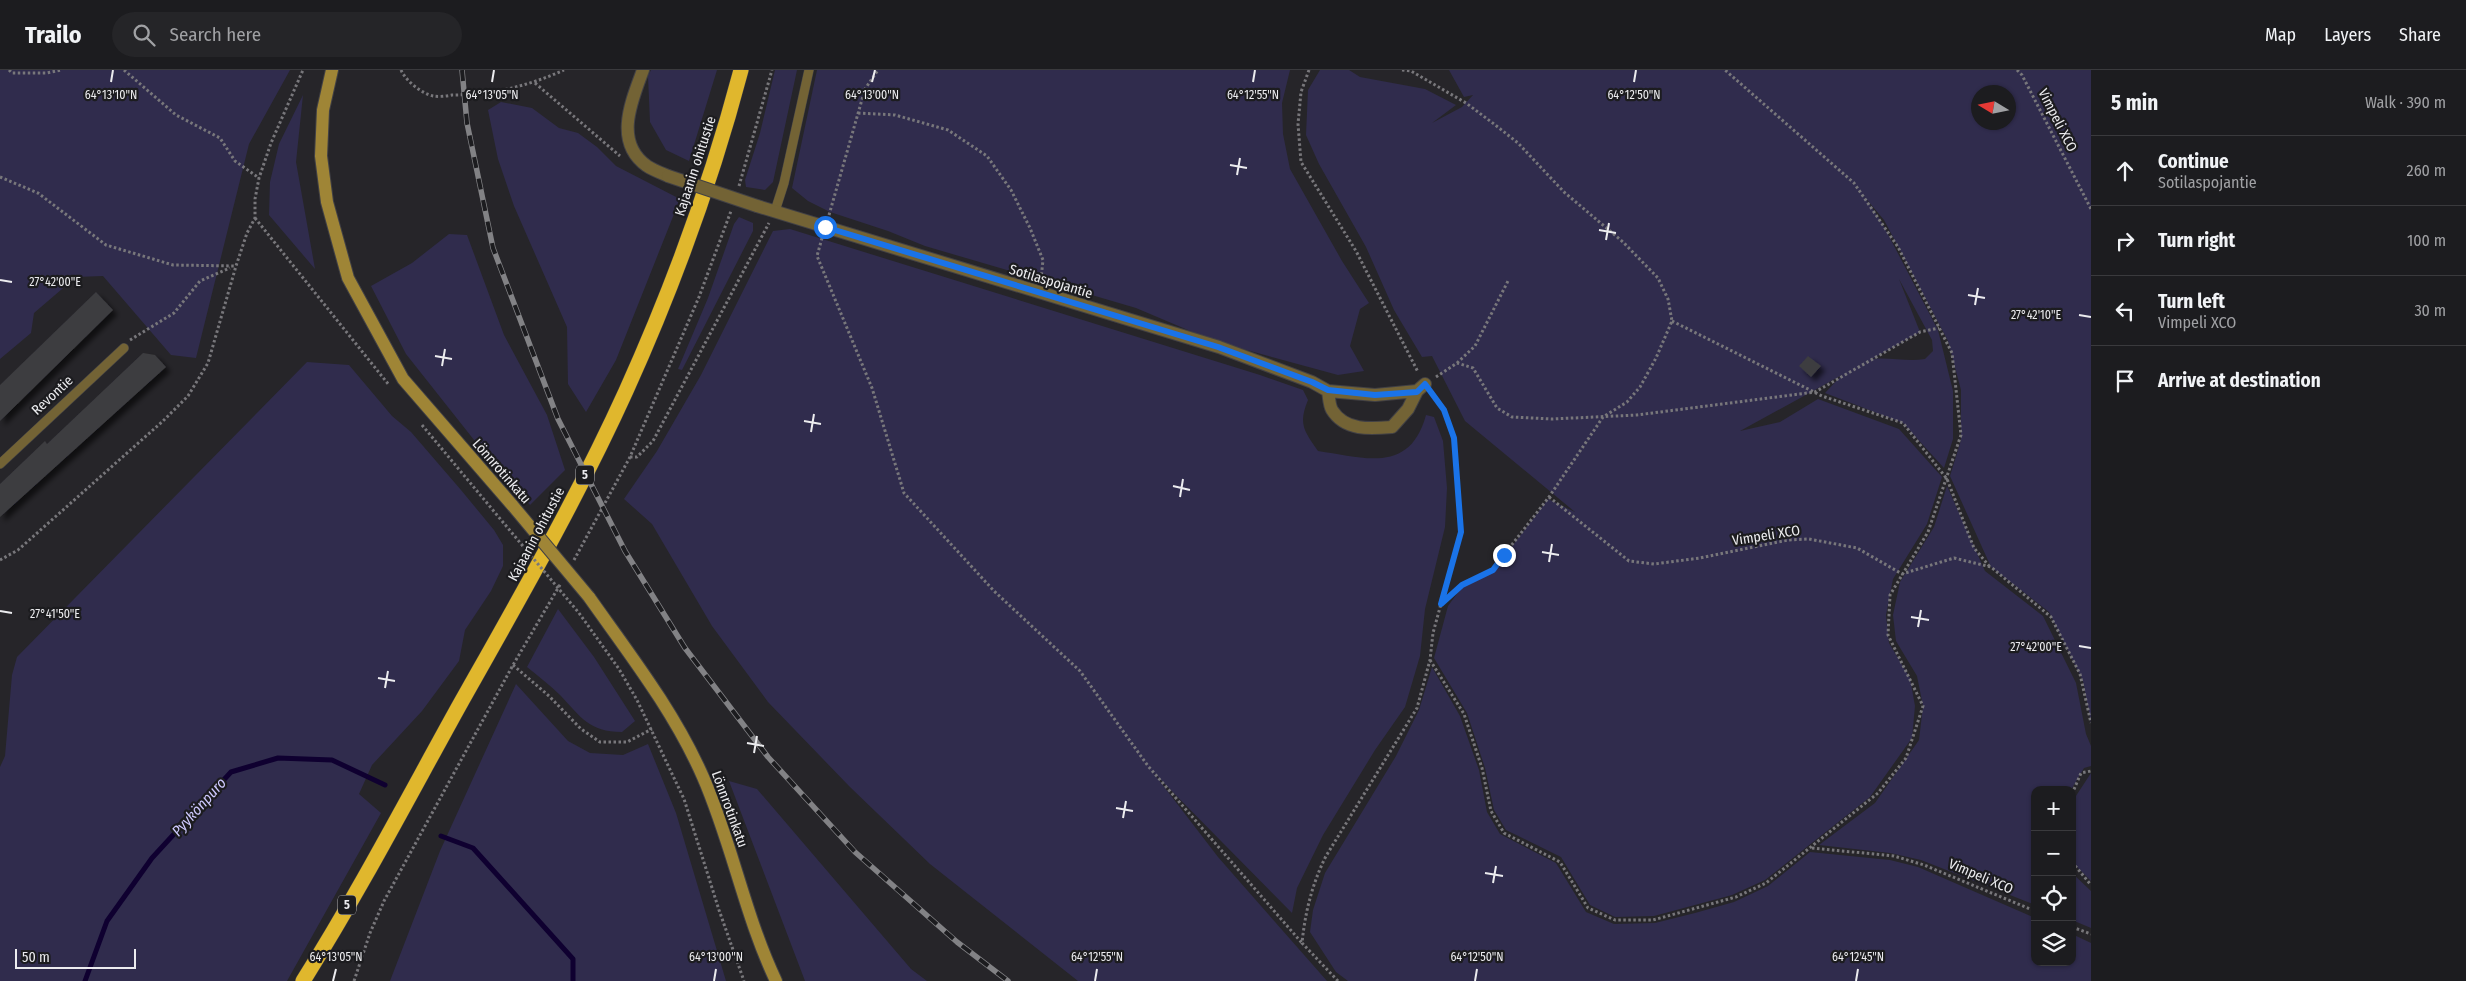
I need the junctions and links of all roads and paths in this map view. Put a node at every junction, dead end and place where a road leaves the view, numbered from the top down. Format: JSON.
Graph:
{"nodes":[{"id":1,"x":9,"y":70,"type":"edge"},
{"id":2,"x":61,"y":70,"type":"edge"},
{"id":3,"x":124,"y":70,"type":"edge"},
{"id":4,"x":303,"y":70,"type":"edge"},
{"id":5,"x":332,"y":70,"type":"edge"},
{"id":6,"x":401,"y":70,"type":"edge"},
{"id":7,"x":564,"y":70,"type":"edge"},
{"id":8,"x":643,"y":70,"type":"edge"},
{"id":9,"x":741,"y":70,"type":"edge"},
{"id":10,"x":772,"y":70,"type":"edge"},
{"id":11,"x":809,"y":70,"type":"edge"},
{"id":12,"x":878,"y":70,"type":"edge"},
{"id":13,"x":1309,"y":70,"type":"edge"},
{"id":14,"x":1402,"y":70,"type":"edge"},
{"id":15,"x":1726,"y":70,"type":"edge"},
{"id":16,"x":2017,"y":70,"type":"edge"},
{"id":17,"x":1411,"y":71,"type":"edge"},
{"id":18,"x":535,"y":83,"type":"junction"},
{"id":19,"x":858,"y":113,"type":"junction"},
{"id":20,"x":622,"y":158,"type":"dead end"},
{"id":21,"x":0,"y":177,"type":"edge"},
{"id":22,"x":260,"y":178,"type":"junction"},
{"id":23,"x":736,"y":195,"type":"dead end"},
{"id":24,"x":733,"y":204,"type":"dead end"},
{"id":25,"x":2091,"y":209,"type":"edge"},
{"id":26,"x":775,"y":211,"type":"junction"},
{"id":27,"x":255,"y":218,"type":"junction"},
{"id":28,"x":825,"y":227,"type":"junction"},
{"id":29,"x":236,"y":266,"type":"junction"},
{"id":30,"x":1509,"y":279,"type":"dead end"},
{"id":31,"x":1038,"y":292,"type":"junction"},
{"id":32,"x":1672,"y":321,"type":"junction"},
{"id":33,"x":1939,"y":328,"type":"junction"},
{"id":34,"x":124,"y":348,"type":"joint"},
{"id":35,"x":1457,"y":363,"type":"junction"},
{"id":36,"x":391,"y":388,"type":"dead end"},
{"id":37,"x":1421,"y":388,"type":"junction"},
{"id":38,"x":1328,"y":390,"type":"junction"},
{"id":39,"x":1815,"y":392,"type":"junction"},
{"id":40,"x":416,"y":417,"type":"dead end"},
{"id":41,"x":1603,"y":417,"type":"junction"},
{"id":42,"x":630,"y":457,"type":"junction"},
{"id":43,"x":0,"y":464,"type":"edge"},
{"id":44,"x":1946,"y":478,"type":"junction"},
{"id":45,"x":1549,"y":497,"type":"junction"},
{"id":46,"x":0,"y":560,"type":"edge"},
{"id":47,"x":572,"y":564,"type":"dead end"},
{"id":48,"x":1991,"y":567,"type":"junction"},
{"id":49,"x":1902,"y":574,"type":"junction"},
{"id":50,"x":562,"y":581,"type":"dead end"},
{"id":51,"x":1441,"y":604,"type":"junction"},
{"id":52,"x":1430,"y":660,"type":"junction"},
{"id":53,"x":513,"y":666,"type":"junction"},
{"id":54,"x":2091,"y":723,"type":"edge"},
{"id":55,"x":652,"y":729,"type":"junction"},
{"id":56,"x":2091,"y":771,"type":"edge"},
{"id":57,"x":2075,"y":786,"type":"edge"},
{"id":58,"x":1811,"y":848,"type":"junction"},
{"id":59,"x":2076,"y":867,"type":"edge"},
{"id":60,"x":2091,"y":885,"type":"edge"},
{"id":61,"x":2031,"y":909,"type":"edge"},
{"id":62,"x":2076,"y":928,"type":"edge"},
{"id":63,"x":2091,"y":934,"type":"edge"},
{"id":64,"x":1302,"y":943,"type":"junction"},
{"id":65,"x":320,"y":954,"type":"junction"},
{"id":66,"x":303,"y":981,"type":"edge"},
{"id":67,"x":308,"y":981,"type":"edge"},
{"id":68,"x":354,"y":981,"type":"edge"},
{"id":69,"x":744,"y":981,"type":"edge"},
{"id":70,"x":776,"y":981,"type":"edge"},
{"id":71,"x":1338,"y":981,"type":"edge"}],
"edges":[{"from":1,"to":2,"type":"path"},
{"from":3,"to":22,"type":"path"},
{"from":4,"to":22,"type":"path"},
{"from":5,"to":70,"type":"street","name":"Lönnrotinkatu","bridge":true},
{"from":6,"to":18,"type":"path"},
{"from":7,"to":18,"type":"path"},
{"from":8,"to":26,"type":"street","name":"Sotilaspojantie","bridge":true},
{"from":9,"to":65,"type":"highway","name":"Kajaanin ohitustie","number":"5"},
{"from":10,"to":23,"type":"path"},
{"from":11,"to":26,"type":"lane"},
{"from":12,"to":19,"type":"path"},
{"from":13,"to":37,"type":"path"},
{"from":14,"to":17,"type":"path"},
{"from":15,"to":33,"type":"path"},
{"from":16,"to":25,"type":"path","name":"Vimpeli XCO"},
{"from":17,"to":32,"type":"path"},
{"from":18,"to":20,"type":"path"},
{"from":19,"to":28,"type":"path"},
{"from":19,"to":31,"type":"path"},
{"from":21,"to":29,"type":"path"},
{"from":22,"to":27,"type":"path"},
{"from":24,"to":42,"type":"path"},
{"from":26,"to":28,"type":"street","name":"Sotilaspojantie"},
{"from":26,"to":42,"type":"path"},
{"from":27,"to":29,"type":"path"},
{"from":27,"to":36,"type":"path"},
{"from":28,"to":31,"type":"street","name":"Sotilaspojantie"},
{"from":28,"to":64,"type":"path"},
{"from":29,"to":34,"type":"path"},
{"from":29,"to":46,"type":"path"},
{"from":30,"to":35,"type":"path"},
{"from":31,"to":38,"type":"street","name":"Sotilaspojantie"},
{"from":32,"to":39,"type":"path"},
{"from":32,"to":41,"type":"path"},
{"from":33,"to":39,"type":"path"},
{"from":33,"to":44,"type":"path"},
{"from":34,"to":43,"type":"lane","name":"Revontie"},
{"from":35,"to":37,"type":"path"},
{"from":35,"to":41,"type":"path"},
{"from":37,"to":38,"type":"street","name":"Sotilaspojantie"},
{"from":37,"to":38,"type":"street"},
{"from":37,"to":51,"type":"path"},
{"from":39,"to":41,"type":"path"},
{"from":39,"to":44,"type":"path"},
{"from":40,"to":55,"type":"path","bridge":true},
{"from":41,"to":45,"type":"path"},
{"from":42,"to":47,"type":"path"},
{"from":44,"to":48,"type":"path"},
{"from":44,"to":49,"type":"path"},
{"from":45,"to":49,"type":"path","name":"Vimpeli XCO"},
{"from":45,"to":51,"type":"path"},
{"from":48,"to":49,"type":"path"},
{"from":48,"to":54,"type":"path"},
{"from":49,"to":58,"type":"path"},
{"from":50,"to":53,"type":"path"},
{"from":51,"to":52,"type":"path"},
{"from":52,"to":58,"type":"path"},
{"from":52,"to":64,"type":"path"},
{"from":53,"to":55,"type":"path"},
{"from":53,"to":68,"type":"path"},
{"from":55,"to":69,"type":"path"},
{"from":56,"to":57,"type":"path"},
{"from":58,"to":61,"type":"path","name":"Vimpeli XCO"},
{"from":59,"to":60,"type":"path"},
{"from":62,"to":63,"type":"path"},
{"from":64,"to":71,"type":"path"},
{"from":65,"to":66,"type":"highway","number":"5"},
{"from":65,"to":67,"type":"highway","number":"5"}]}
